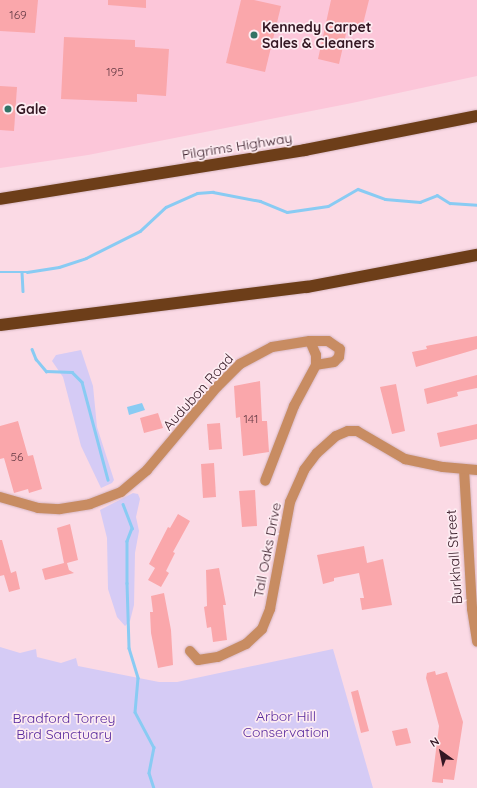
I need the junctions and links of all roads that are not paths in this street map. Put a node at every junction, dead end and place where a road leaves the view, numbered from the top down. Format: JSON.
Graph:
{"nodes":[{"id":1,"x":477,"y":116,"type":"edge"},
{"id":2,"x":0,"y":199,"type":"edge"},
{"id":3,"x":477,"y":255,"type":"edge"},
{"id":4,"x":0,"y":325,"type":"edge"},
{"id":5,"x":310,"y":341,"type":"junction"},
{"id":6,"x":316,"y":365,"type":"junction"},
{"id":7,"x":464,"y":469,"type":"junction"},
{"id":8,"x":477,"y":470,"type":"edge"},
{"id":9,"x":265,"y":481,"type":"dead end"},
{"id":10,"x":0,"y":497,"type":"edge"},
{"id":11,"x":477,"y":642,"type":"edge"},
{"id":12,"x":190,"y":651,"type":"dead end"}],
"edges":[{"from":1,"to":2,"type":"highway","name":"Pilgrims Highway"},
{"from":3,"to":4,"type":"highway"},
{"from":5,"to":6,"type":"street"},
{"from":5,"to":6,"type":"street","name":"Audubon Road"},
{"from":5,"to":10,"type":"street","name":"Audubon Road"},
{"from":6,"to":9,"type":"street"},
{"from":7,"to":8,"type":"street","name":"Tall Oaks Drive"},
{"from":7,"to":11,"type":"street","name":"Burkhall Street"},
{"from":7,"to":12,"type":"street","name":"Tall Oaks Drive"}]}
